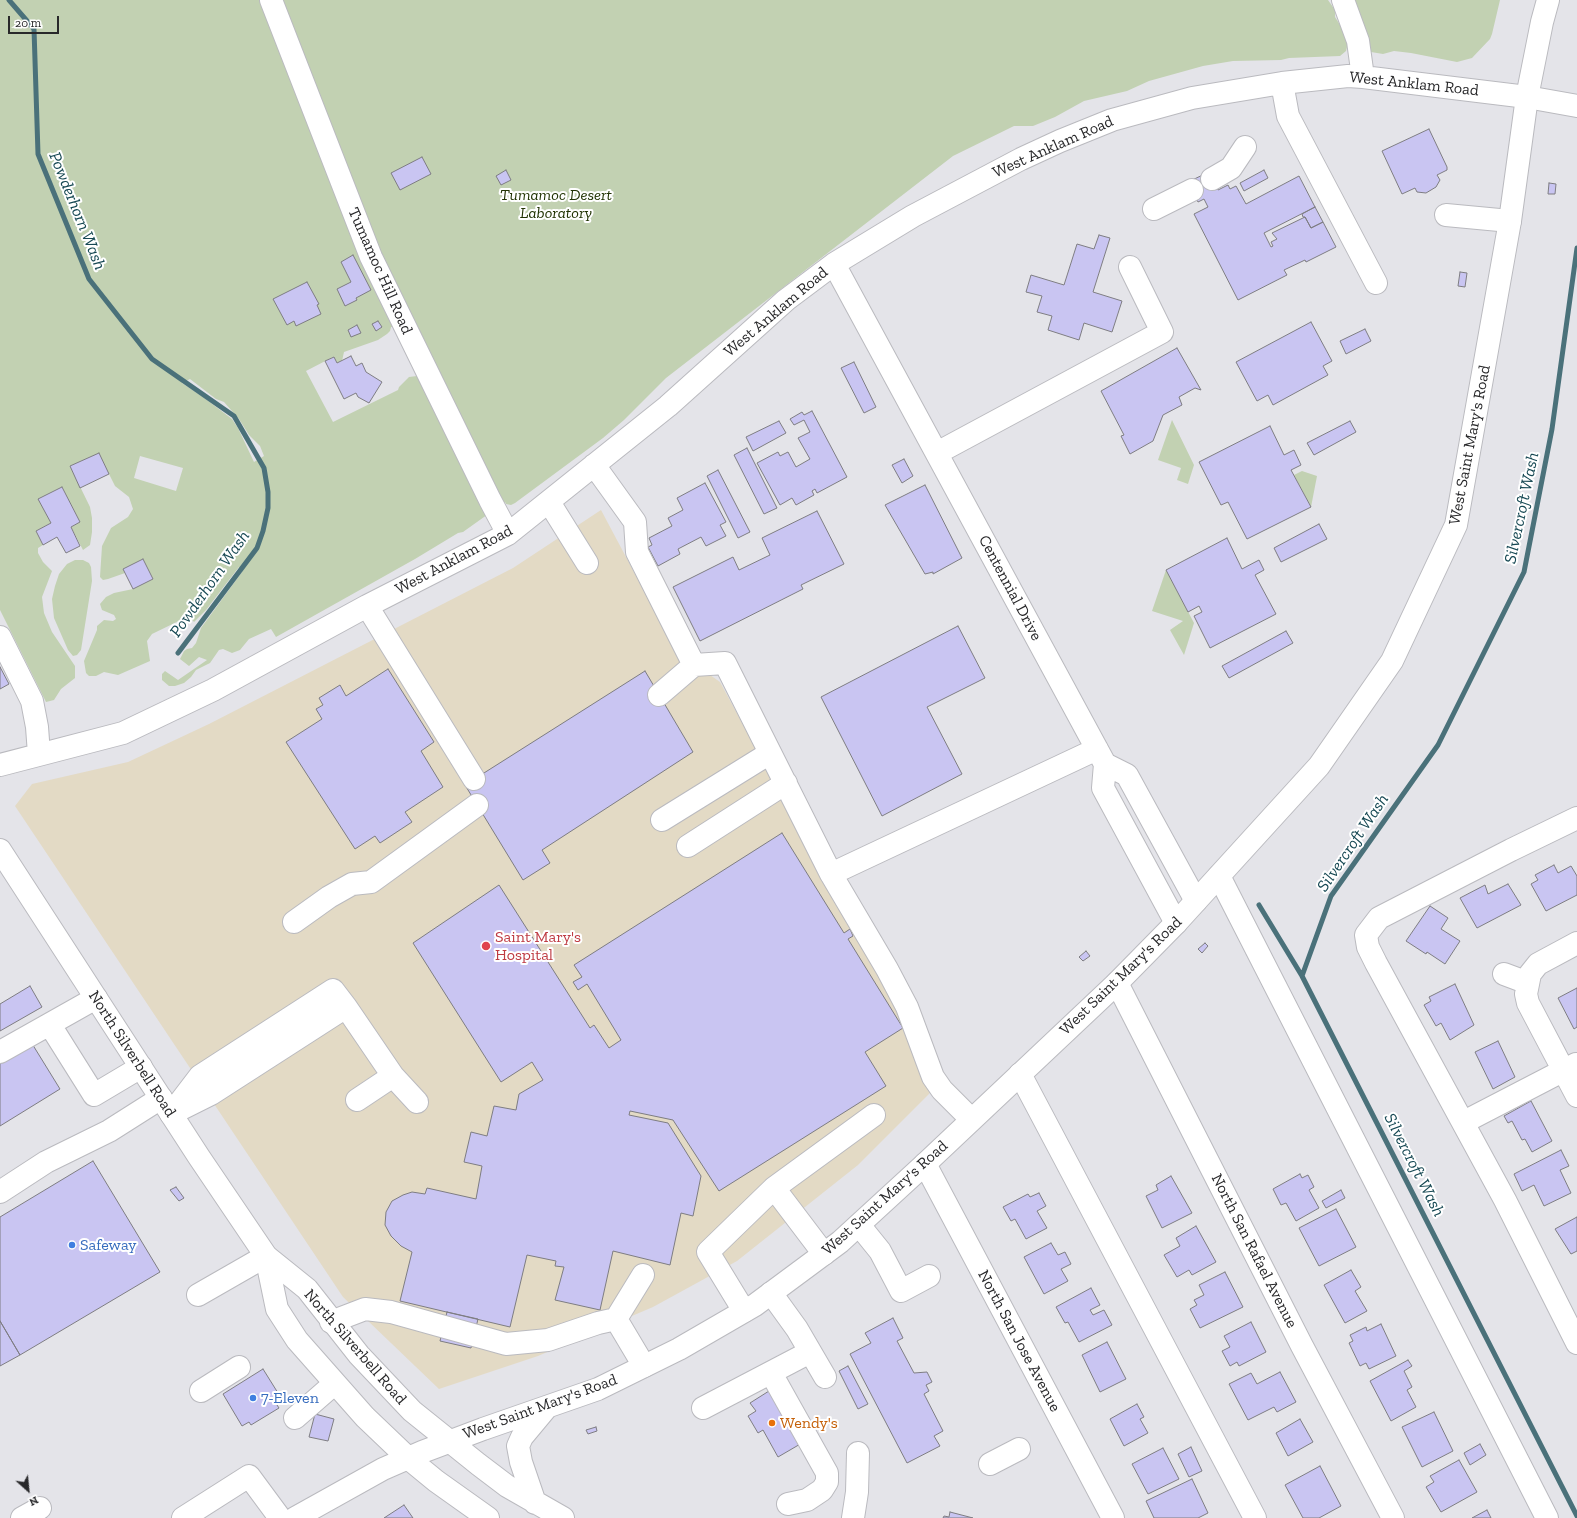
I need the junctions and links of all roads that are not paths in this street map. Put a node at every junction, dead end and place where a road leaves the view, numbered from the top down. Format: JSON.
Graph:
{"nodes":[{"id":1,"x":271,"y":0,"type":"edge"},
{"id":2,"x":1343,"y":0,"type":"edge"},
{"id":3,"x":1548,"y":0,"type":"edge"},
{"id":4,"x":1363,"y":77,"type":"junction"},
{"id":5,"x":1282,"y":83,"type":"junction"},
{"id":6,"x":1527,"y":97,"type":"junction"},
{"id":7,"x":1575,"y":105,"type":"edge"},
{"id":8,"x":1245,"y":147,"type":"dead end"},
{"id":9,"x":1212,"y":179,"type":"dead end"},
{"id":10,"x":1192,"y":190,"type":"dead end"},
{"id":11,"x":1154,"y":209,"type":"dead end"},
{"id":12,"x":1446,"y":216,"type":"dead end"},
{"id":13,"x":1510,"y":221,"type":"junction"},
{"id":14,"x":834,"y":264,"type":"junction"},
{"id":15,"x":1130,"y":267,"type":"dead end"},
{"id":16,"x":1376,"y":283,"type":"dead end"},
{"id":17,"x":937,"y":453,"type":"junction"},
{"id":18,"x":594,"y":466,"type":"junction"},
{"id":19,"x":549,"y":502,"type":"junction"},
{"id":20,"x":508,"y":534,"type":"junction"},
{"id":21,"x":587,"y":564,"type":"dead end"},
{"id":22,"x":367,"y":606,"type":"junction"},
{"id":23,"x":0,"y":637,"type":"edge"},
{"id":24,"x":694,"y":665,"type":"junction"},
{"id":25,"x":659,"y":695,"type":"dead end"},
{"id":26,"x":0,"y":751,"type":"edge"},
{"id":27,"x":38,"y":751,"type":"junction"},
{"id":28,"x":770,"y":752,"type":"junction"},
{"id":29,"x":1101,"y":756,"type":"junction"},
{"id":30,"x":0,"y":765,"type":"edge"},
{"id":31,"x":474,"y":779,"type":"dead end"},
{"id":32,"x":786,"y":784,"type":"junction"},
{"id":33,"x":477,"y":805,"type":"dead end"},
{"id":34,"x":1577,"y":818,"type":"edge"},
{"id":35,"x":662,"y":820,"type":"dead end"},
{"id":36,"x":688,"y":846,"type":"dead end"},
{"id":37,"x":0,"y":850,"type":"edge"},
{"id":38,"x":831,"y":874,"type":"junction"},
{"id":39,"x":1219,"y":876,"type":"junction"},
{"id":40,"x":1196,"y":901,"type":"junction"},
{"id":41,"x":294,"y":922,"type":"dead end"},
{"id":42,"x":1176,"y":923,"type":"junction"},
{"id":43,"x":1577,"y":943,"type":"edge"},
{"id":44,"x":1504,"y":974,"type":"dead end"},
{"id":45,"x":1116,"y":982,"type":"junction"},
{"id":46,"x":1528,"y":983,"type":"junction"},
{"id":47,"x":96,"y":998,"type":"junction"},
{"id":48,"x":346,"y":1007,"type":"junction"},
{"id":49,"x":50,"y":1025,"type":"junction"},
{"id":50,"x":0,"y":1052,"type":"edge"},
{"id":51,"x":141,"y":1067,"type":"junction"},
{"id":52,"x":1570,"y":1067,"type":"edge"},
{"id":53,"x":1020,"y":1074,"type":"junction"},
{"id":54,"x":393,"y":1076,"type":"junction"},
{"id":55,"x":1577,"y":1096,"type":"edge"},
{"id":56,"x":357,"y":1100,"type":"dead end"},
{"id":57,"x":417,"y":1102,"type":"dead end"},
{"id":58,"x":166,"y":1106,"type":"junction"},
{"id":59,"x":874,"y":1115,"type":"dead end"},
{"id":60,"x":971,"y":1119,"type":"junction"},
{"id":61,"x":1464,"y":1122,"type":"junction"},
{"id":62,"x":925,"y":1164,"type":"junction"},
{"id":63,"x":774,"y":1188,"type":"junction"},
{"id":64,"x":0,"y":1192,"type":"edge"},
{"id":65,"x":859,"y":1225,"type":"junction"},
{"id":66,"x":824,"y":1254,"type":"junction"},
{"id":67,"x":266,"y":1256,"type":"junction"},
{"id":68,"x":643,"y":1275,"type":"dead end"},
{"id":69,"x":929,"y":1276,"type":"dead end"},
{"id":70,"x":771,"y":1293,"type":"junction"},
{"id":71,"x":198,"y":1295,"type":"dead end"},
{"id":72,"x":744,"y":1311,"type":"junction"},
{"id":73,"x":616,"y":1319,"type":"junction"},
{"id":74,"x":331,"y":1322,"type":"junction"},
{"id":75,"x":1577,"y":1343,"type":"edge"},
{"id":76,"x":810,"y":1352,"type":"junction"},
{"id":77,"x":644,"y":1366,"type":"junction"},
{"id":78,"x":239,"y":1367,"type":"dead end"},
{"id":79,"x":770,"y":1372,"type":"junction"},
{"id":80,"x":825,"y":1377,"type":"dead end"},
{"id":81,"x":334,"y":1384,"type":"junction"},
{"id":82,"x":201,"y":1391,"type":"dead end"},
{"id":83,"x":548,"y":1406,"type":"junction"},
{"id":84,"x":703,"y":1408,"type":"dead end"},
{"id":85,"x":295,"y":1418,"type":"dead end"},
{"id":86,"x":449,"y":1441,"type":"junction"},
{"id":87,"x":1019,"y":1449,"type":"dead end"},
{"id":88,"x":858,"y":1453,"type":"dead end"},
{"id":89,"x":408,"y":1458,"type":"junction"},
{"id":90,"x":990,"y":1464,"type":"dead end"},
{"id":91,"x":857,"y":1486,"type":"junction"},
{"id":92,"x":535,"y":1503,"type":"junction"},
{"id":93,"x":788,"y":1504,"type":"dead end"},
{"id":94,"x":183,"y":1518,"type":"edge"},
{"id":95,"x":292,"y":1518,"type":"edge"},
{"id":96,"x":488,"y":1518,"type":"edge"},
{"id":97,"x":563,"y":1518,"type":"edge"},
{"id":98,"x":808,"y":1518,"type":"edge"},
{"id":99,"x":853,"y":1518,"type":"edge"},
{"id":100,"x":1113,"y":1518,"type":"edge"},
{"id":101,"x":1255,"y":1518,"type":"edge"},
{"id":102,"x":1393,"y":1518,"type":"edge"},
{"id":103,"x":1547,"y":1518,"type":"edge"}],
"edges":[{"from":1,"to":20,"type":"street","name":"Tumamoc Hill Road"},
{"from":2,"to":4,"type":"street"},
{"from":3,"to":6,"type":"street"},
{"from":4,"to":5,"type":"street","name":"West Anklam Road"},
{"from":4,"to":6,"type":"street","name":"West Anklam Road"},
{"from":5,"to":14,"type":"street","name":"West Anklam Road"},
{"from":5,"to":16,"type":"street"},
{"from":6,"to":7,"type":"street","name":"West Anklam Road"},
{"from":6,"to":13,"type":"street","name":"West Saint Mary's Road"},
{"from":8,"to":9,"type":"street"},
{"from":10,"to":11,"type":"street"},
{"from":12,"to":13,"type":"street"},
{"from":13,"to":39,"type":"street","name":"West Saint Mary's Road"},
{"from":14,"to":17,"type":"street","name":"Centennial Drive"},
{"from":14,"to":18,"type":"street","name":"West Anklam Road"},
{"from":15,"to":17,"type":"street"},
{"from":17,"to":29,"type":"street","name":"Centennial Drive"},
{"from":18,"to":19,"type":"street","name":"West Anklam Road"},
{"from":18,"to":24,"type":"street"},
{"from":19,"to":20,"type":"street","name":"West Anklam Road"},
{"from":19,"to":21,"type":"street"},
{"from":20,"to":22,"type":"street","name":"West Anklam Road"},
{"from":22,"to":27,"type":"street","name":"West Anklam Road"},
{"from":22,"to":31,"type":"street"},
{"from":23,"to":27,"type":"street"},
{"from":24,"to":25,"type":"street"},
{"from":24,"to":28,"type":"street"},
{"from":26,"to":27,"type":"street"},
{"from":27,"to":30,"type":"street","name":"West Anklam Road"},
{"from":28,"to":32,"type":"street"},
{"from":28,"to":35,"type":"street"},
{"from":29,"to":38,"type":"street"},
{"from":29,"to":40,"type":"street"},
{"from":29,"to":42,"type":"street"},
{"from":32,"to":36,"type":"street"},
{"from":32,"to":38,"type":"street"},
{"from":33,"to":41,"type":"street"},
{"from":34,"to":61,"type":"street"},
{"from":37,"to":47,"type":"street","name":"North Silverbell Road"},
{"from":38,"to":60,"type":"street"},
{"from":39,"to":40,"type":"street","name":"West Saint Mary's Road"},
{"from":39,"to":103,"type":"street"},
{"from":40,"to":42,"type":"street","name":"West Saint Mary's Road"},
{"from":42,"to":45,"type":"street","name":"West Saint Mary's Road"},
{"from":43,"to":46,"type":"street"},
{"from":44,"to":46,"type":"street"},
{"from":45,"to":53,"type":"street","name":"West Saint Mary's Road"},
{"from":45,"to":102,"type":"street","name":"North San Rafael Avenue"},
{"from":46,"to":52,"type":"street"},
{"from":47,"to":49,"type":"street"},
{"from":47,"to":51,"type":"street","name":"North Silverbell Road"},
{"from":48,"to":54,"type":"street"},
{"from":48,"to":58,"type":"street"},
{"from":48,"to":58,"type":"street"},
{"from":49,"to":50,"type":"street"},
{"from":49,"to":51,"type":"street"},
{"from":51,"to":58,"type":"street","name":"North Silverbell Road"},
{"from":52,"to":55,"type":"street"},
{"from":52,"to":61,"type":"street"},
{"from":53,"to":60,"type":"street","name":"West Saint Mary's Road"},
{"from":53,"to":101,"type":"street"},
{"from":54,"to":56,"type":"street"},
{"from":54,"to":57,"type":"street"},
{"from":58,"to":64,"type":"street"},
{"from":58,"to":67,"type":"street","name":"North Silverbell Road"},
{"from":59,"to":63,"type":"street"},
{"from":60,"to":62,"type":"street","name":"West Saint Mary's Road"},
{"from":61,"to":75,"type":"street"},
{"from":62,"to":65,"type":"street","name":"West Saint Mary's Road"},
{"from":62,"to":100,"type":"street","name":"North San Jose Avenue"},
{"from":63,"to":66,"type":"street"},
{"from":63,"to":72,"type":"street"},
{"from":65,"to":66,"type":"street","name":"West Saint Mary's Road"},
{"from":65,"to":69,"type":"street"},
{"from":66,"to":70,"type":"street","name":"West Saint Mary's Road"},
{"from":67,"to":71,"type":"street"},
{"from":67,"to":74,"type":"street","name":"North Silverbell Road"},
{"from":67,"to":81,"type":"street","name":"North Silverbell Road"},
{"from":68,"to":73,"type":"street"},
{"from":70,"to":72,"type":"street","name":"West Saint Mary's Road"},
{"from":70,"to":76,"type":"street"},
{"from":72,"to":77,"type":"street","name":"West Saint Mary's Road"},
{"from":73,"to":74,"type":"street"},
{"from":73,"to":77,"type":"street"},
{"from":74,"to":86,"type":"street","name":"North Silverbell Road"},
{"from":76,"to":79,"type":"street"},
{"from":76,"to":80,"type":"street"},
{"from":77,"to":83,"type":"street","name":"West Saint Mary's Road"},
{"from":78,"to":82,"type":"street"},
{"from":79,"to":84,"type":"street"},
{"from":79,"to":93,"type":"street"},
{"from":81,"to":85,"type":"street"},
{"from":81,"to":89,"type":"street","name":"North Silverbell Road"},
{"from":83,"to":86,"type":"street","name":"West Saint Mary's Road"},
{"from":83,"to":92,"type":"street"},
{"from":86,"to":89,"type":"street","name":"West Saint Mary's Road"},
{"from":86,"to":92,"type":"street","name":"North Silverbell Road"},
{"from":87,"to":90,"type":"street"},
{"from":88,"to":91,"type":"street"},
{"from":89,"to":95,"type":"street","name":"West Saint Mary's Road"},
{"from":89,"to":96,"type":"street","name":"North Silverbell Road"},
{"from":91,"to":98,"type":"street"},
{"from":91,"to":99,"type":"street"},
{"from":92,"to":97,"type":"street","name":"North Silverbell Road"},
{"from":94,"to":95,"type":"street"}]}
